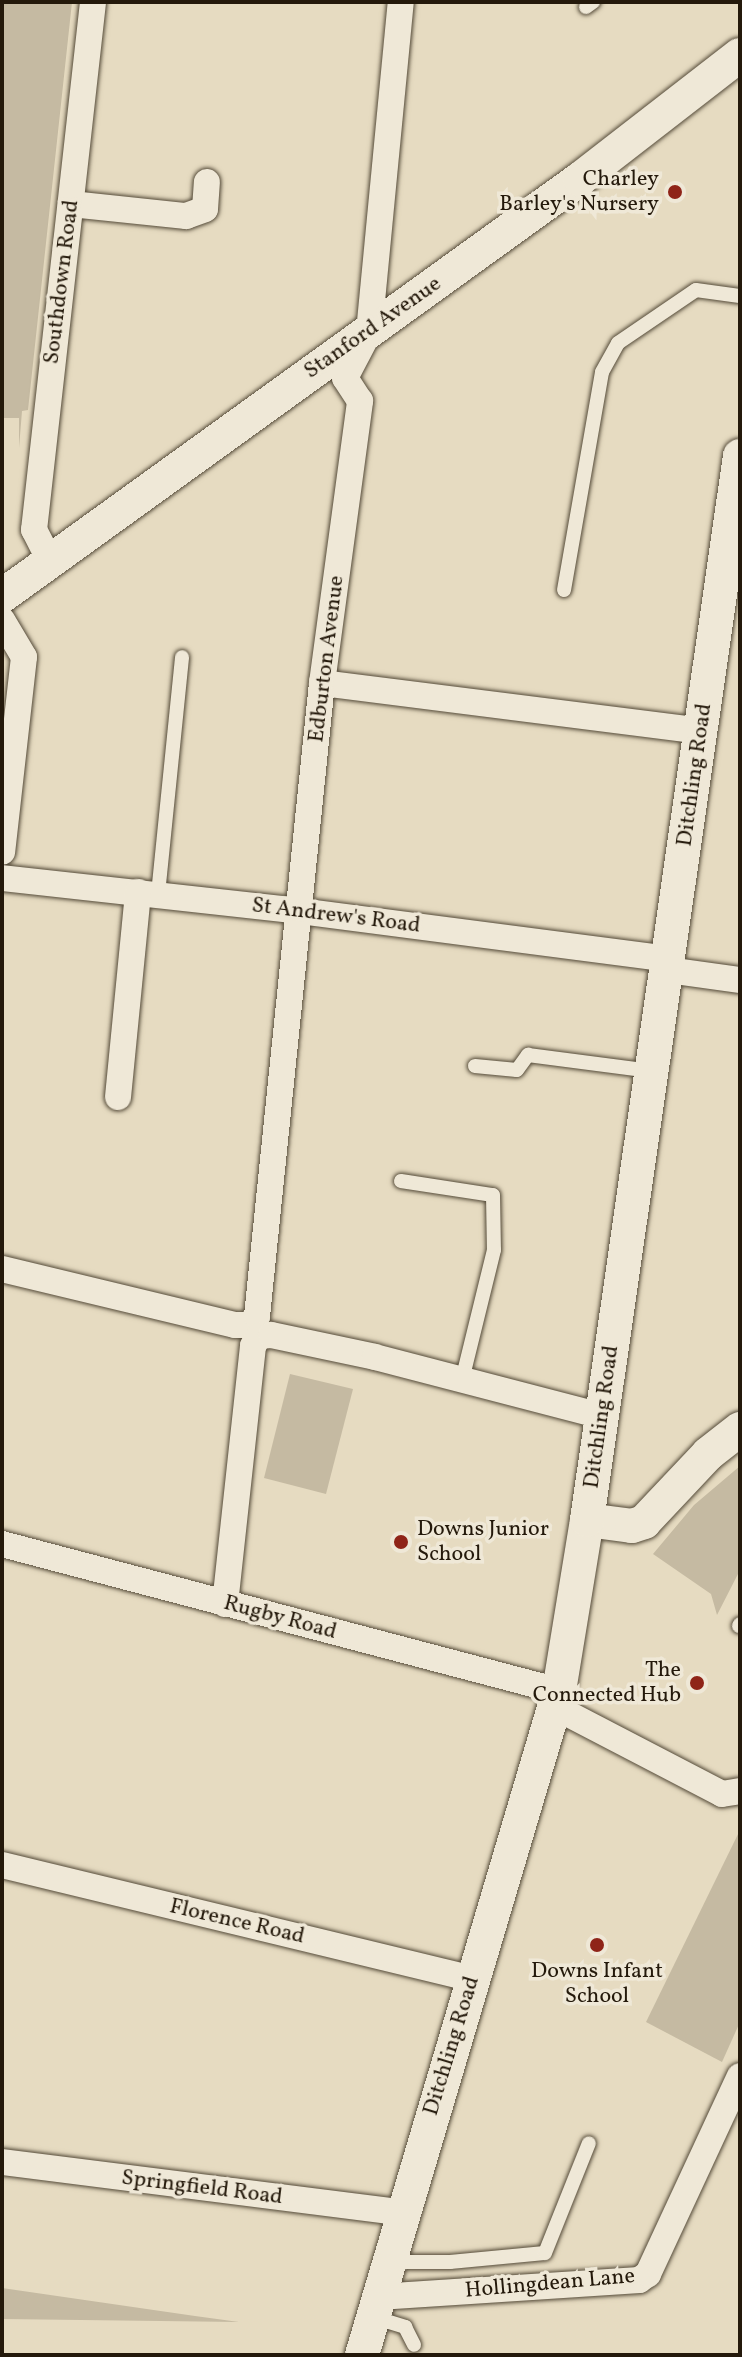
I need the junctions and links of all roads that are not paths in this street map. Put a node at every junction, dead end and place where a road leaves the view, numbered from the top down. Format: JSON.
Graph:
{"nodes":[{"id":1,"x":93,"y":2,"type":"edge"},
{"id":2,"x":401,"y":2,"type":"edge"},
{"id":3,"x":740,"y":55,"type":"edge"},
{"id":4,"x":726,"y":80,"type":"edge"},
{"id":5,"x":207,"y":182,"type":"dead end"},
{"id":6,"x":71,"y":204,"type":"junction"},
{"id":7,"x":740,"y":296,"type":"edge"},
{"id":8,"x":369,"y":332,"type":"junction"},
{"id":9,"x":740,"y":456,"type":"edge"},
{"id":10,"x":49,"y":559,"type":"junction"},
{"id":11,"x":564,"y":590,"type":"dead end"},
{"id":12,"x":2,"y":596,"type":"edge"},
{"id":13,"x":2,"y":620,"type":"edge"},
{"id":14,"x":182,"y":657,"type":"dead end"},
{"id":15,"x":322,"y":683,"type":"junction"},
{"id":16,"x":701,"y":731,"type":"junction"},
{"id":17,"x":2,"y":852,"type":"edge"},
{"id":18,"x":2,"y":878,"type":"edge"},
{"id":19,"x":148,"y":893,"type":"junction"},
{"id":20,"x":300,"y":911,"type":"junction"},
{"id":21,"x":668,"y":964,"type":"junction"},
{"id":22,"x":740,"y":980,"type":"edge"},
{"id":23,"x":475,"y":1066,"type":"dead end"},
{"id":24,"x":651,"y":1071,"type":"junction"},
{"id":25,"x":118,"y":1097,"type":"dead end"},
{"id":26,"x":401,"y":1181,"type":"dead end"},
{"id":27,"x":2,"y":1269,"type":"edge"},
{"id":28,"x":254,"y":1331,"type":"junction"},
{"id":29,"x":462,"y":1380,"type":"junction"},
{"id":30,"x":602,"y":1416,"type":"junction"},
{"id":31,"x":740,"y":1429,"type":"edge"},
{"id":32,"x":587,"y":1520,"type":"junction"},
{"id":33,"x":2,"y":1544,"type":"edge"},
{"id":34,"x":225,"y":1604,"type":"junction"},
{"id":35,"x":557,"y":1699,"type":"junction"},
{"id":36,"x":740,"y":1791,"type":"edge"},
{"id":37,"x":2,"y":1865,"type":"edge"},
{"id":38,"x":472,"y":1979,"type":"junction"},
{"id":39,"x":740,"y":2076,"type":"edge"},
{"id":40,"x":589,"y":2143,"type":"dead end"},
{"id":41,"x":2,"y":2162,"type":"edge"},
{"id":42,"x":403,"y":2213,"type":"junction"},
{"id":43,"x":390,"y":2258,"type":"junction"},
{"id":44,"x":375,"y":2307,"type":"junction"},
{"id":45,"x":414,"y":2345,"type":"dead end"},
{"id":46,"x":362,"y":2355,"type":"edge"}],
"edges":[{"from":1,"to":6,"type":"street","name":"Southdown Road"},
{"from":2,"to":8,"type":"street","name":"Edburton Avenue"},
{"from":3,"to":4,"type":"street","name":"Stanford Avenue"},
{"from":4,"to":8,"type":"street","name":"Stanford Avenue"},
{"from":5,"to":6,"type":"street"},
{"from":6,"to":10,"type":"street","name":"Southdown Road"},
{"from":7,"to":11,"type":"lane"},
{"from":8,"to":10,"type":"street","name":"Stanford Avenue"},
{"from":8,"to":15,"type":"street","name":"Edburton Avenue"},
{"from":9,"to":16,"type":"street","name":"Ditchling Road"},
{"from":10,"to":12,"type":"street","name":"Stanford Avenue"},
{"from":13,"to":17,"type":"street"},
{"from":14,"to":19,"type":"lane"},
{"from":15,"to":16,"type":"street"},
{"from":15,"to":20,"type":"street","name":"Edburton Avenue"},
{"from":16,"to":21,"type":"street","name":"Ditchling Road"},
{"from":18,"to":19,"type":"street","name":"St Andrew's Road"},
{"from":19,"to":20,"type":"street","name":"St Andrew's Road"},
{"from":19,"to":25,"type":"street"},
{"from":20,"to":21,"type":"street","name":"St Andrew's Road"},
{"from":20,"to":28,"type":"street","name":"Edburton Avenue"},
{"from":21,"to":22,"type":"street","name":"St Andrew's Road"},
{"from":21,"to":24,"type":"street","name":"Ditchling Road"},
{"from":23,"to":24,"type":"lane"},
{"from":24,"to":30,"type":"street","name":"Ditchling Road"},
{"from":26,"to":29,"type":"lane"},
{"from":27,"to":28,"type":"street"},
{"from":28,"to":29,"type":"street"},
{"from":28,"to":34,"type":"street","name":"Edburton Avenue"},
{"from":29,"to":30,"type":"street"},
{"from":30,"to":32,"type":"street","name":"Ditchling Road"},
{"from":31,"to":32,"type":"street"},
{"from":32,"to":35,"type":"street","name":"Ditchling Road"},
{"from":33,"to":34,"type":"street","name":"Rugby Road"},
{"from":34,"to":35,"type":"street","name":"Rugby Road"},
{"from":35,"to":36,"type":"street","name":"Rugby Road"},
{"from":35,"to":38,"type":"street","name":"Ditchling Road"},
{"from":37,"to":38,"type":"street","name":"Florence Road"},
{"from":38,"to":42,"type":"street","name":"Ditchling Road"},
{"from":39,"to":44,"type":"street","name":"Hollingdean Lane"},
{"from":40,"to":43,"type":"lane"},
{"from":41,"to":42,"type":"street","name":"Springfield Road"},
{"from":42,"to":43,"type":"street","name":"Ditchling Road"},
{"from":43,"to":44,"type":"street","name":"Ditchling Road"},
{"from":44,"to":45,"type":"lane"},
{"from":44,"to":46,"type":"street","name":"Ditchling Road"}]}
